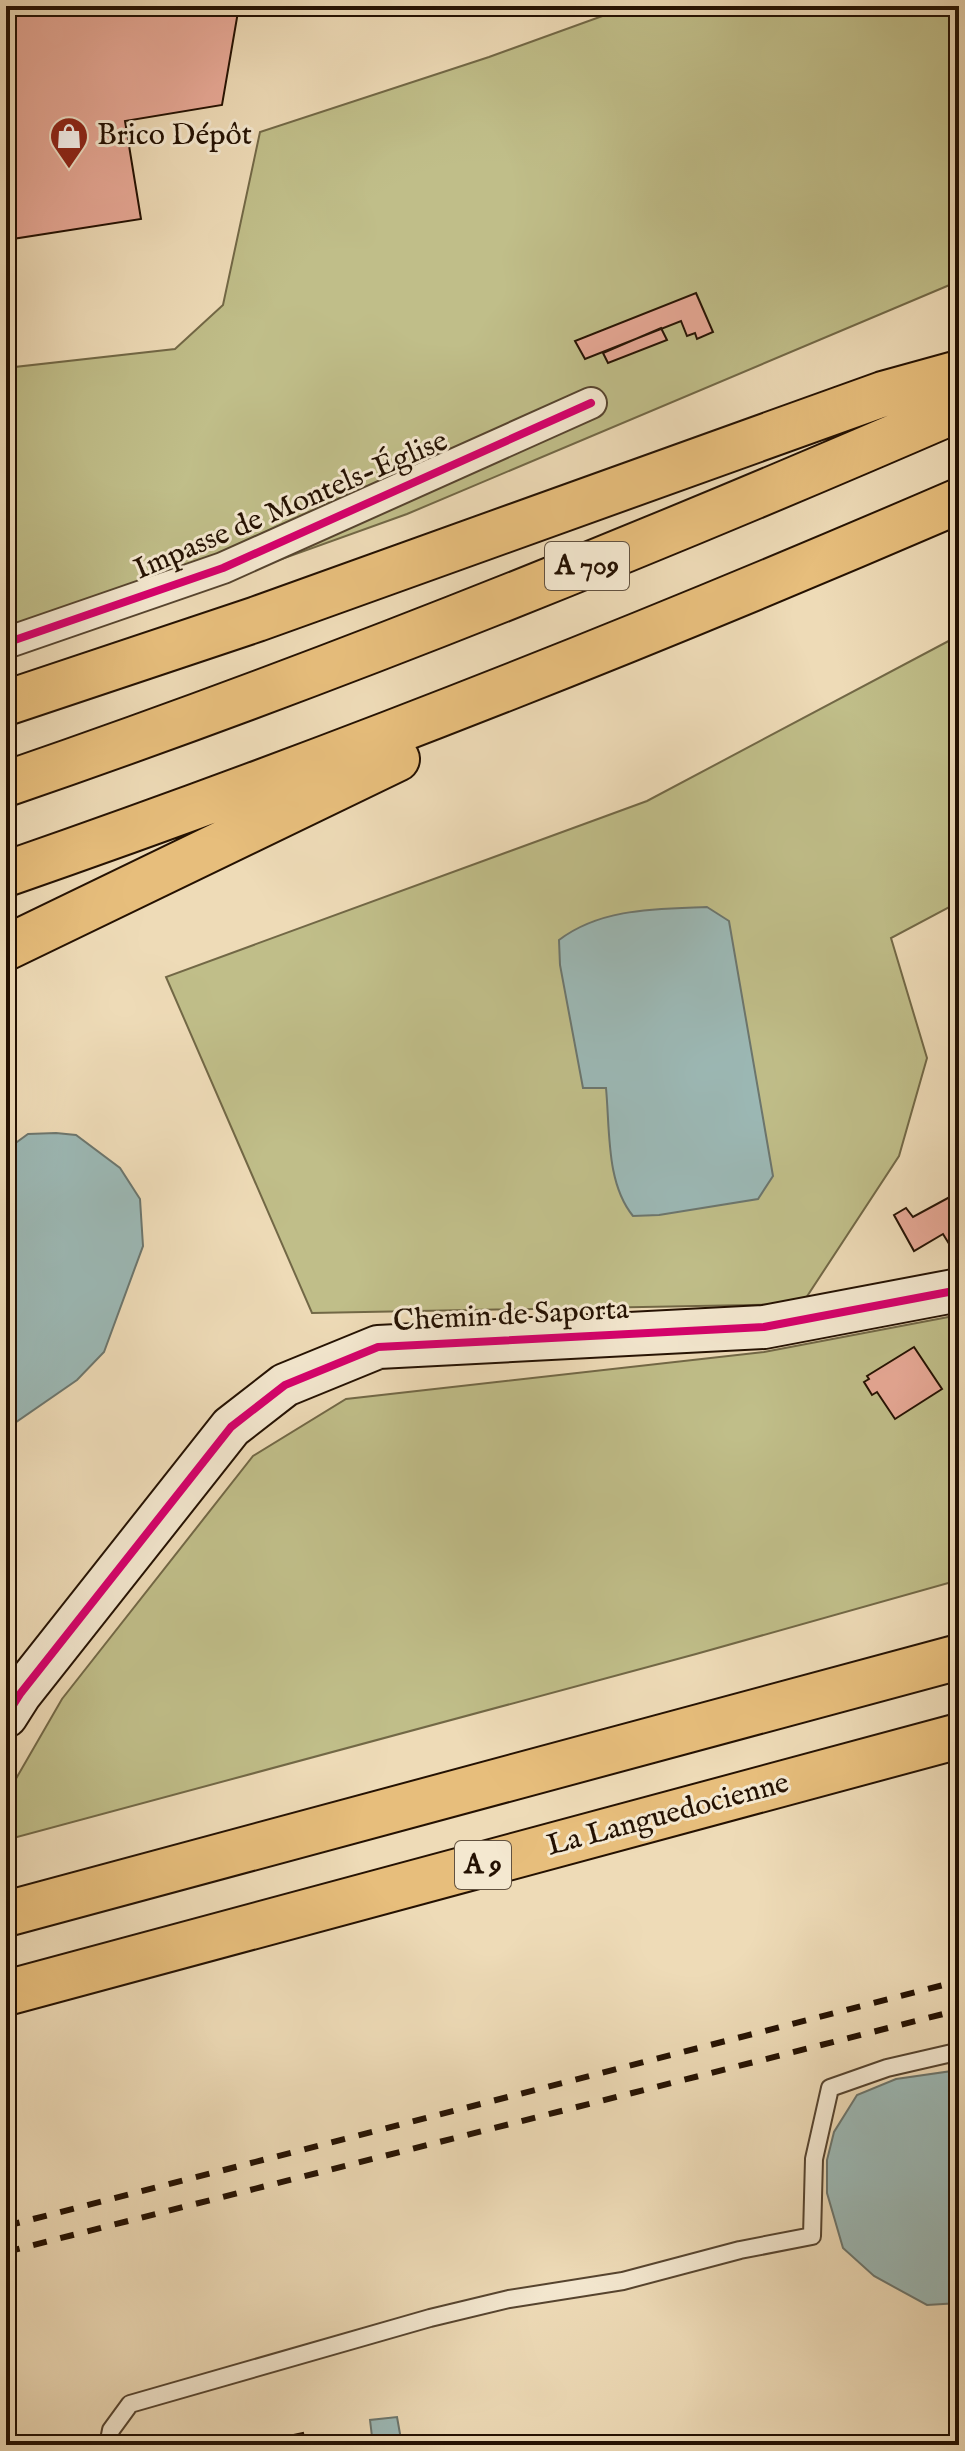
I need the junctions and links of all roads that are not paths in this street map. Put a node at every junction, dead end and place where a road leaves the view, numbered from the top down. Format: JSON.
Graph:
{"nodes":[{"id":1,"x":959,"y":373,"type":"edge"},
{"id":2,"x":591,"y":403,"type":"dead end"},
{"id":3,"x":959,"y":409,"type":"edge"},
{"id":4,"x":959,"y":501,"type":"edge"},
{"id":5,"x":720,"y":603,"type":"junction"},
{"id":6,"x":6,"y":643,"type":"edge"},
{"id":7,"x":6,"y":703,"type":"edge"},
{"id":8,"x":6,"y":784,"type":"edge"},
{"id":9,"x":6,"y":874,"type":"edge"},
{"id":10,"x":6,"y":948,"type":"edge"},
{"id":11,"x":959,"y":1290,"type":"edge"},
{"id":12,"x":959,"y":1657,"type":"edge"},
{"id":13,"x":11,"y":1704,"type":"edge"},
{"id":14,"x":959,"y":1736,"type":"edge"},
{"id":15,"x":6,"y":1914,"type":"edge"},
{"id":16,"x":6,"y":1993,"type":"edge"},
{"id":17,"x":952,"y":2053,"type":"dead end"},
{"id":18,"x":108,"y":2445,"type":"edge"}],
"edges":[{"from":1,"to":7,"type":"highway"},
{"from":2,"to":6,"type":"street","name":"Impasse de Montels-Église"},
{"from":3,"to":8,"type":"highway","number":"A 709"},
{"from":4,"to":5,"type":"highway"},
{"from":5,"to":9,"type":"highway"},
{"from":5,"to":10,"type":"highway"},
{"from":11,"to":13,"type":"street","name":"Chemin de Saporta"},
{"from":12,"to":15,"type":"highway"},
{"from":14,"to":16,"type":"highway","name":"La Languedocienne","number":"A 9"},
{"from":17,"to":18,"type":"lane"}]}
